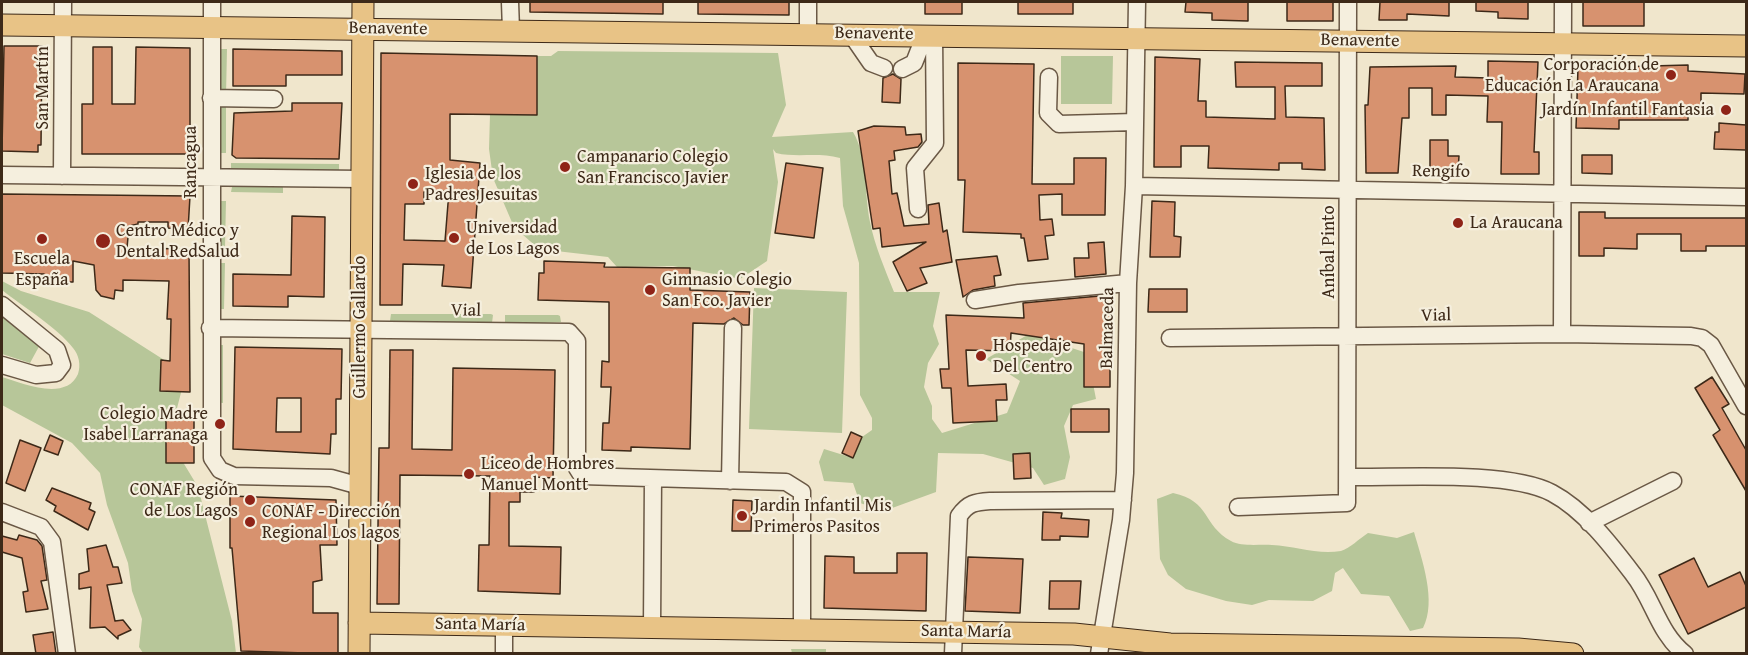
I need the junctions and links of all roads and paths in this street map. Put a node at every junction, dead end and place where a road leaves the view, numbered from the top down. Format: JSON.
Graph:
{"nodes":[{"id":1,"x":63,"y":2,"type":"edge"},
{"id":2,"x":212,"y":2,"type":"edge"},
{"id":3,"x":363,"y":2,"type":"edge"},
{"id":4,"x":510,"y":2,"type":"edge"},
{"id":5,"x":808,"y":2,"type":"edge"},
{"id":6,"x":1137,"y":2,"type":"edge"},
{"id":7,"x":1348,"y":2,"type":"edge"},
{"id":8,"x":1563,"y":2,"type":"edge"},
{"id":9,"x":2,"y":25,"type":"edge"},
{"id":10,"x":63,"y":26,"type":"junction"},
{"id":11,"x":212,"y":27,"type":"junction"},
{"id":12,"x":362,"y":29,"type":"junction"},
{"id":13,"x":511,"y":30,"type":"junction"},
{"id":14,"x":808,"y":33,"type":"junction"},
{"id":15,"x":851,"y":34,"type":"junction"},
{"id":16,"x":929,"y":35,"type":"junction"},
{"id":17,"x":1137,"y":37,"type":"junction"},
{"id":18,"x":1348,"y":40,"type":"junction"},
{"id":19,"x":1563,"y":44,"type":"junction"},
{"id":20,"x":1746,"y":46,"type":"edge"},
{"id":21,"x":884,"y":68,"type":"dead end"},
{"id":22,"x":902,"y":69,"type":"dead end"},
{"id":23,"x":1049,"y":77,"type":"dead end"},
{"id":24,"x":211,"y":98,"type":"junction"},
{"id":25,"x":274,"y":99,"type":"dead end"},
{"id":26,"x":1135,"y":122,"type":"junction"},
{"id":27,"x":2,"y":175,"type":"edge"},
{"id":28,"x":62,"y":176,"type":"junction"},
{"id":29,"x":210,"y":177,"type":"junction"},
{"id":30,"x":361,"y":179,"type":"junction"},
{"id":31,"x":1134,"y":186,"type":"junction"},
{"id":32,"x":1348,"y":190,"type":"junction"},
{"id":33,"x":1563,"y":194,"type":"junction"},
{"id":34,"x":1746,"y":197,"type":"edge"},
{"id":35,"x":918,"y":209,"type":"dead end"},
{"id":36,"x":1128,"y":283,"type":"junction"},
{"id":37,"x":975,"y":300,"type":"dead end"},
{"id":38,"x":2,"y":305,"type":"edge"},
{"id":39,"x":210,"y":328,"type":"junction"},
{"id":40,"x":733,"y":328,"type":"dead end"},
{"id":41,"x":360,"y":329,"type":"junction"},
{"id":42,"x":1562,"y":334,"type":"junction"},
{"id":43,"x":1348,"y":336,"type":"junction"},
{"id":44,"x":1170,"y":338,"type":"dead end"},
{"id":45,"x":2,"y":365,"type":"edge"},
{"id":46,"x":1746,"y":406,"type":"edge"},
{"id":47,"x":1348,"y":477,"type":"junction"},
{"id":48,"x":653,"y":478,"type":"junction"},
{"id":49,"x":730,"y":481,"type":"junction"},
{"id":50,"x":1673,"y":481,"type":"dead end"},
{"id":51,"x":360,"y":486,"type":"junction"},
{"id":52,"x":1123,"y":500,"type":"junction"},
{"id":53,"x":1238,"y":507,"type":"dead end"},
{"id":54,"x":2,"y":512,"type":"edge"},
{"id":55,"x":1589,"y":523,"type":"junction"},
{"id":56,"x":359,"y":623,"type":"junction"},
{"id":57,"x":504,"y":625,"type":"junction"},
{"id":58,"x":652,"y":627,"type":"junction"},
{"id":59,"x":802,"y":629,"type":"junction"},
{"id":60,"x":953,"y":632,"type":"junction"},
{"id":61,"x":1100,"y":646,"type":"edge"},
{"id":62,"x":1209,"y":649,"type":"edge"},
{"id":63,"x":67,"y":654,"type":"edge"},
{"id":64,"x":359,"y":654,"type":"edge"},
{"id":65,"x":504,"y":654,"type":"edge"},
{"id":66,"x":953,"y":654,"type":"edge"},
{"id":67,"x":1573,"y":654,"type":"edge"},
{"id":68,"x":1685,"y":654,"type":"edge"}],
"edges":[{"from":1,"to":10,"type":"street","name":"San Martín"},
{"from":2,"to":11,"type":"street","name":"Rancagua"},
{"from":3,"to":12,"type":"main road","name":"Guillermo Gallardo"},
{"from":4,"to":13,"type":"street"},
{"from":5,"to":14,"type":"street"},
{"from":6,"to":17,"type":"street","name":"Balmaceda"},
{"from":7,"to":18,"type":"street","name":"Aníbal Pinto"},
{"from":8,"to":19,"type":"street"},
{"from":9,"to":10,"type":"main road","name":"Benavente"},
{"from":10,"to":11,"type":"main road","name":"Benavente"},
{"from":10,"to":28,"type":"street","name":"San Martín"},
{"from":11,"to":12,"type":"main road","name":"Benavente"},
{"from":11,"to":24,"type":"street","name":"Rancagua"},
{"from":12,"to":13,"type":"main road","name":"Benavente"},
{"from":12,"to":30,"type":"main road","name":"Guillermo Gallardo"},
{"from":13,"to":14,"type":"main road","name":"Benavente"},
{"from":14,"to":15,"type":"main road","name":"Benavente"},
{"from":15,"to":16,"type":"main road","name":"Benavente"},
{"from":15,"to":21,"type":"street"},
{"from":16,"to":17,"type":"main road","name":"Benavente"},
{"from":16,"to":22,"type":"street"},
{"from":16,"to":35,"type":"street"},
{"from":17,"to":18,"type":"main road","name":"Benavente"},
{"from":17,"to":26,"type":"street","name":"Balmaceda"},
{"from":18,"to":19,"type":"main road","name":"Benavente"},
{"from":18,"to":32,"type":"street","name":"Aníbal Pinto"},
{"from":19,"to":20,"type":"main road","name":"Benavente"},
{"from":19,"to":33,"type":"street"},
{"from":23,"to":26,"type":"street"},
{"from":24,"to":25,"type":"street"},
{"from":24,"to":29,"type":"street","name":"Rancagua"},
{"from":26,"to":31,"type":"street","name":"Balmaceda"},
{"from":27,"to":28,"type":"street"},
{"from":28,"to":29,"type":"street"},
{"from":29,"to":30,"type":"street"},
{"from":29,"to":39,"type":"street","name":"Rancagua"},
{"from":30,"to":41,"type":"main road","name":"Guillermo Gallardo"},
{"from":31,"to":32,"type":"street","name":"Rengifo"},
{"from":31,"to":36,"type":"street","name":"Balmaceda"},
{"from":32,"to":33,"type":"street","name":"Rengifo"},
{"from":32,"to":43,"type":"street","name":"Aníbal Pinto"},
{"from":33,"to":34,"type":"street","name":"Rengifo"},
{"from":33,"to":42,"type":"street"},
{"from":36,"to":37,"type":"street"},
{"from":36,"to":52,"type":"street","name":"Balmaceda"},
{"from":38,"to":45,"type":"street"},
{"from":39,"to":41,"type":"street","name":"Vial"},
{"from":39,"to":51,"type":"street","name":"Rancagua"},
{"from":40,"to":49,"type":"street"},
{"from":41,"to":48,"type":"street","name":"Vial"},
{"from":41,"to":51,"type":"main road","name":"Guillermo Gallardo"},
{"from":42,"to":43,"type":"street","name":"Vial"},
{"from":42,"to":46,"type":"street","name":"Vial"},
{"from":43,"to":44,"type":"street","name":"Vial"},
{"from":43,"to":47,"type":"street","name":"Aníbal Pinto"},
{"from":47,"to":53,"type":"street","name":"Aníbal Pinto"},
{"from":47,"to":55,"type":"street"},
{"from":48,"to":49,"type":"street"},
{"from":48,"to":58,"type":"street"},
{"from":49,"to":59,"type":"street"},
{"from":50,"to":55,"type":"street"},
{"from":51,"to":56,"type":"main road","name":"Guillermo Gallardo"},
{"from":52,"to":60,"type":"street"},
{"from":52,"to":61,"type":"street","name":"Balmaceda"},
{"from":54,"to":63,"type":"street"},
{"from":55,"to":68,"type":"street"},
{"from":56,"to":57,"type":"main road","name":"Santa María"},
{"from":56,"to":64,"type":"main road","name":"Guillermo Gallardo"},
{"from":57,"to":58,"type":"main road","name":"Santa María"},
{"from":57,"to":65,"type":"street"},
{"from":58,"to":59,"type":"main road","name":"Santa María"},
{"from":59,"to":60,"type":"main road","name":"Santa María"},
{"from":60,"to":61,"type":"main road","name":"Santa María"},
{"from":60,"to":66,"type":"street"},
{"from":61,"to":62,"type":"main road","name":"Santa María"},
{"from":62,"to":67,"type":"main road","name":"Santa María"}]}
